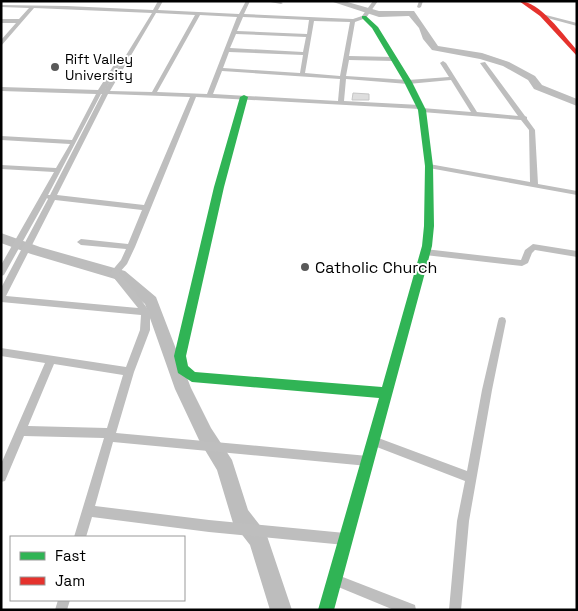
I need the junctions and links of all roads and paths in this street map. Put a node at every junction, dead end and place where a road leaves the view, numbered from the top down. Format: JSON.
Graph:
{"nodes":[{"id":1,"x":23,"y":1,"type":"edge"},
{"id":2,"x":71,"y":1,"type":"edge"},
{"id":3,"x":157,"y":1,"type":"edge"},
{"id":4,"x":161,"y":1,"type":"edge"},
{"id":5,"x":248,"y":1,"type":"edge"},
{"id":6,"x":267,"y":1,"type":"edge"},
{"id":7,"x":376,"y":1,"type":"edge"},
{"id":8,"x":522,"y":1,"type":"edge"},
{"id":9,"x":281,"y":3,"type":"dead end"},
{"id":10,"x":1,"y":6,"type":"edge"},
{"id":11,"x":19,"y":6,"type":"junction"},
{"id":12,"x":33,"y":6,"type":"junction"},
{"id":13,"x":66,"y":7,"type":"junction"},
{"id":14,"x":154,"y":11,"type":"junction"},
{"id":15,"x":198,"y":14,"type":"junction"},
{"id":16,"x":542,"y":15,"type":"junction"},
{"id":17,"x":240,"y":16,"type":"junction"},
{"id":18,"x":364,"y":17,"type":"junction"},
{"id":19,"x":312,"y":19,"type":"junction"},
{"id":20,"x":1,"y":21,"type":"edge"},
{"id":21,"x":21,"y":21,"type":"junction"},
{"id":22,"x":352,"y":21,"type":"junction"},
{"id":23,"x":577,"y":24,"type":"edge"},
{"id":24,"x":234,"y":32,"type":"junction"},
{"id":25,"x":308,"y":36,"type":"junction"},
{"id":26,"x":2,"y":42,"type":"edge"},
{"id":27,"x":228,"y":50,"type":"junction"},
{"id":28,"x":306,"y":54,"type":"junction"},
{"id":29,"x":577,"y":54,"type":"edge"},
{"id":30,"x":347,"y":58,"type":"junction"},
{"id":31,"x":394,"y":59,"type":"junction"},
{"id":32,"x":443,"y":63,"type":"dead end"},
{"id":33,"x":483,"y":63,"type":"dead end"},
{"id":34,"x":220,"y":69,"type":"junction"},
{"id":35,"x":302,"y":75,"type":"junction"},
{"id":36,"x":343,"y":78,"type":"junction"},
{"id":37,"x":452,"y":78,"type":"junction"},
{"id":38,"x":408,"y":82,"type":"junction"},
{"id":39,"x":1,"y":89,"type":"edge"},
{"id":40,"x":102,"y":93,"type":"junction"},
{"id":41,"x":153,"y":95,"type":"junction"},
{"id":42,"x":193,"y":96,"type":"junction"},
{"id":43,"x":209,"y":96,"type":"junction"},
{"id":44,"x":244,"y":98,"type":"junction"},
{"id":45,"x":341,"y":103,"type":"junction"},
{"id":46,"x":421,"y":108,"type":"junction"},
{"id":47,"x":476,"y":114,"type":"junction"},
{"id":48,"x":525,"y":118,"type":"junction"},
{"id":49,"x":1,"y":138,"type":"edge"},
{"id":50,"x":74,"y":142,"type":"junction"},
{"id":51,"x":428,"y":166,"type":"junction"},
{"id":52,"x":1,"y":167,"type":"edge"},
{"id":53,"x":59,"y":170,"type":"junction"},
{"id":54,"x":534,"y":184,"type":"junction"},
{"id":55,"x":577,"y":193,"type":"edge"},
{"id":56,"x":44,"y":196,"type":"junction"},
{"id":57,"x":53,"y":197,"type":"junction"},
{"id":58,"x":146,"y":208,"type":"junction"},
{"id":59,"x":81,"y":242,"type":"dead end"},
{"id":60,"x":131,"y":247,"type":"junction"},
{"id":61,"x":425,"y":252,"type":"junction"},
{"id":62,"x":577,"y":254,"type":"edge"},
{"id":63,"x":1,"y":273,"type":"edge"},
{"id":64,"x":1,"y":298,"type":"edge"},
{"id":65,"x":146,"y":312,"type":"junction"},
{"id":66,"x":502,"y":321,"type":"dead end"},
{"id":67,"x":1,"y":352,"type":"edge"},
{"id":68,"x":51,"y":360,"type":"junction"},
{"id":69,"x":129,"y":372,"type":"junction"},
{"id":70,"x":386,"y":393,"type":"junction"},
{"id":71,"x":20,"y":431,"type":"junction"},
{"id":72,"x":110,"y":435,"type":"junction"},
{"id":73,"x":373,"y":441,"type":"junction"},
{"id":74,"x":368,"y":461,"type":"junction"},
{"id":75,"x":1,"y":477,"type":"edge"},
{"id":76,"x":470,"y":478,"type":"junction"},
{"id":77,"x":87,"y":511,"type":"junction"},
{"id":78,"x":80,"y":536,"type":"edge"},
{"id":79,"x":345,"y":539,"type":"junction"},
{"id":80,"x":335,"y":580,"type":"junction"},
{"id":81,"x":326,"y":610,"type":"edge"},
{"id":82,"x":410,"y":610,"type":"edge"},
{"id":83,"x":455,"y":610,"type":"edge"}],
"edges":[{"from":1,"to":11,"type":"street"},
{"from":2,"to":13,"type":"street"},
{"from":3,"to":14,"type":"street"},
{"from":4,"to":14,"type":"street"},
{"from":5,"to":17,"type":"street"},
{"from":6,"to":9,"type":"street"},
{"from":7,"to":18,"type":"street"},
{"from":8,"to":16,"type":"street"},
{"from":10,"to":11,"type":"street"},
{"from":11,"to":12,"type":"street"},
{"from":12,"to":13,"type":"street"},
{"from":12,"to":21,"type":"street"},
{"from":13,"to":14,"type":"street"},
{"from":14,"to":15,"type":"street"},
{"from":14,"to":40,"type":"street"},
{"from":15,"to":17,"type":"street"},
{"from":15,"to":41,"type":"street"},
{"from":16,"to":23,"type":"street"},
{"from":16,"to":29,"type":"street"},
{"from":17,"to":19,"type":"street"},
{"from":17,"to":24,"type":"street"},
{"from":18,"to":22,"type":"street"},
{"from":18,"to":31,"type":"street"},
{"from":19,"to":22,"type":"street"},
{"from":19,"to":25,"type":"street"},
{"from":20,"to":21,"type":"street"},
{"from":21,"to":26,"type":"street"},
{"from":22,"to":30,"type":"street"},
{"from":24,"to":25,"type":"street"},
{"from":24,"to":27,"type":"street"},
{"from":25,"to":28,"type":"street"},
{"from":27,"to":28,"type":"street"},
{"from":27,"to":34,"type":"street"},
{"from":28,"to":35,"type":"street"},
{"from":30,"to":31,"type":"street"},
{"from":30,"to":36,"type":"street"},
{"from":31,"to":38,"type":"street"},
{"from":32,"to":37,"type":"street"},
{"from":33,"to":48,"type":"street"},
{"from":34,"to":35,"type":"street"},
{"from":34,"to":43,"type":"street"},
{"from":35,"to":36,"type":"street"},
{"from":36,"to":38,"type":"street"},
{"from":36,"to":45,"type":"street"},
{"from":37,"to":38,"type":"street"},
{"from":37,"to":47,"type":"street"},
{"from":38,"to":46,"type":"street"},
{"from":39,"to":40,"type":"street"},
{"from":40,"to":41,"type":"street"},
{"from":40,"to":50,"type":"street"},
{"from":40,"to":57,"type":"street"},
{"from":41,"to":42,"type":"street"},
{"from":42,"to":43,"type":"street"},
{"from":42,"to":58,"type":"street"},
{"from":43,"to":44,"type":"street"},
{"from":44,"to":45,"type":"street"},
{"from":44,"to":70,"type":"street"},
{"from":45,"to":46,"type":"street"},
{"from":46,"to":47,"type":"street"},
{"from":46,"to":51,"type":"street"},
{"from":47,"to":48,"type":"street"},
{"from":48,"to":54,"type":"street"},
{"from":49,"to":50,"type":"street"},
{"from":50,"to":53,"type":"street"},
{"from":51,"to":54,"type":"street"},
{"from":51,"to":61,"type":"street"},
{"from":52,"to":53,"type":"street"},
{"from":53,"to":56,"type":"street"},
{"from":54,"to":55,"type":"street"},
{"from":56,"to":57,"type":"street"},
{"from":56,"to":63,"type":"street"},
{"from":57,"to":58,"type":"street"},
{"from":57,"to":64,"type":"street"},
{"from":58,"to":60,"type":"street"},
{"from":59,"to":60,"type":"street"},
{"from":60,"to":65,"type":"street"},
{"from":61,"to":62,"type":"street"},
{"from":61,"to":70,"type":"street"},
{"from":64,"to":65,"type":"street"},
{"from":65,"to":69,"type":"street"},
{"from":66,"to":76,"type":"street"},
{"from":67,"to":68,"type":"street"},
{"from":68,"to":69,"type":"street"},
{"from":68,"to":71,"type":"street"},
{"from":69,"to":72,"type":"street"},
{"from":70,"to":73,"type":"street"},
{"from":71,"to":72,"type":"street"},
{"from":71,"to":75,"type":"street"},
{"from":72,"to":74,"type":"street"},
{"from":72,"to":77,"type":"street"},
{"from":73,"to":74,"type":"street"},
{"from":73,"to":76,"type":"street"},
{"from":74,"to":79,"type":"street"},
{"from":76,"to":83,"type":"street"},
{"from":77,"to":78,"type":"street"},
{"from":77,"to":79,"type":"street"},
{"from":79,"to":80,"type":"street"},
{"from":80,"to":81,"type":"street"},
{"from":80,"to":82,"type":"street"}]}
